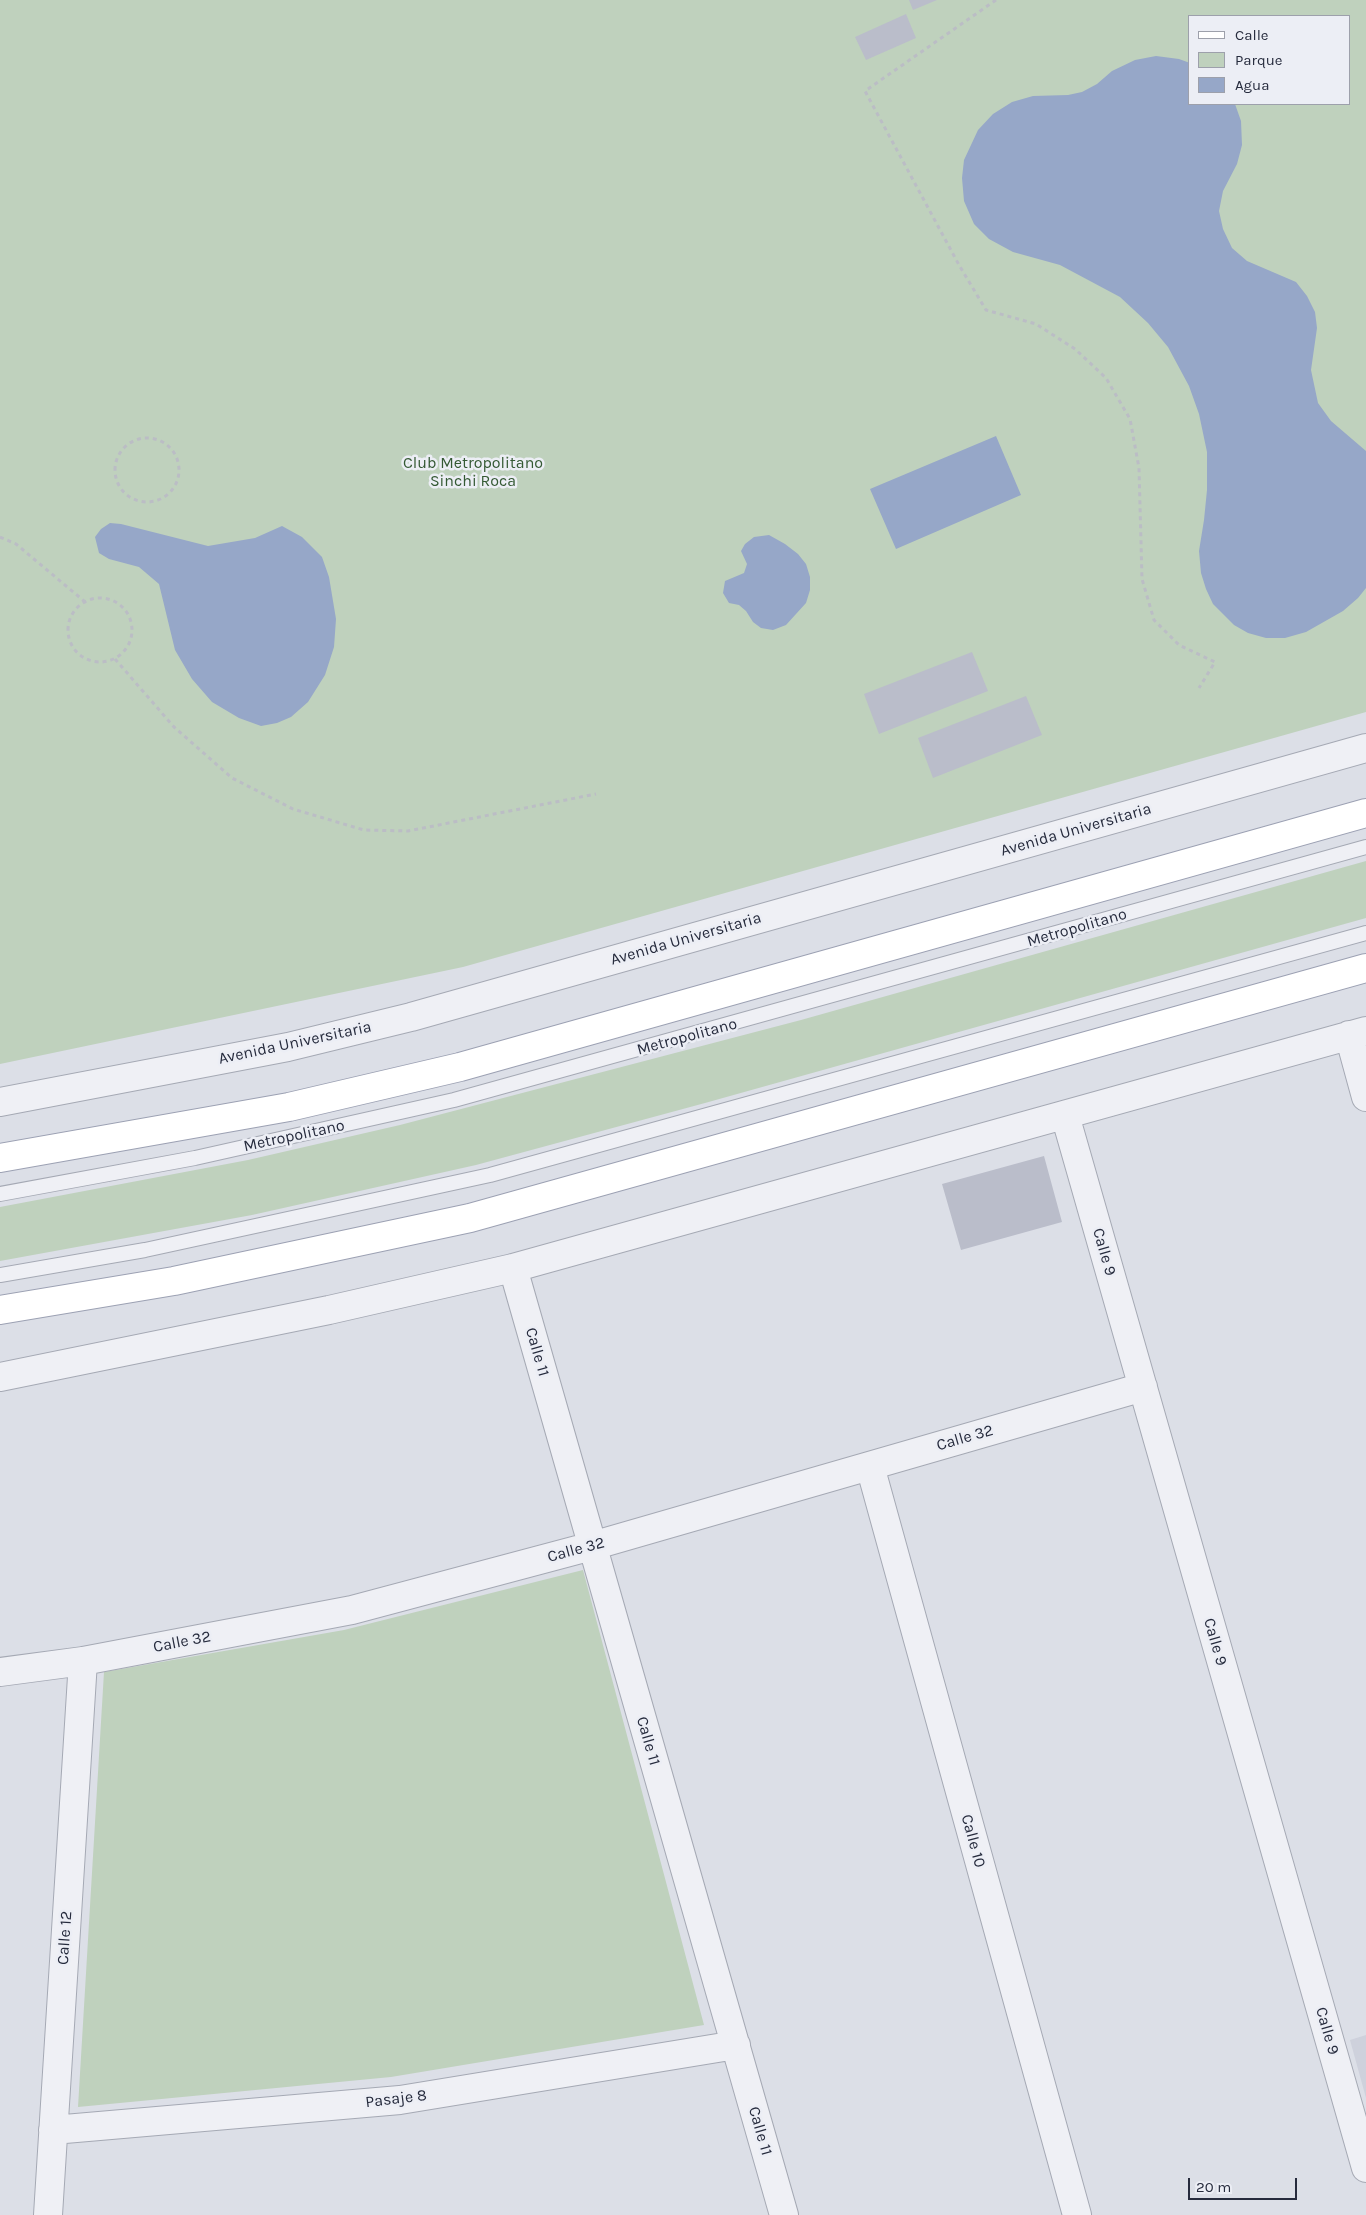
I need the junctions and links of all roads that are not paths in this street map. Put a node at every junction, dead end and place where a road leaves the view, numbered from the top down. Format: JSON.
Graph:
{"nodes":[{"id":1,"x":1366,"y":748,"type":"edge"},
{"id":2,"x":1366,"y":813,"type":"edge"},
{"id":3,"x":1366,"y":846,"type":"edge"},
{"id":4,"x":1366,"y":933,"type":"edge"},
{"id":5,"x":1366,"y":968,"type":"edge"},
{"id":6,"x":1358,"y":1033,"type":"edge"},
{"id":7,"x":1366,"y":1097,"type":"edge"},
{"id":8,"x":0,"y":1102,"type":"edge"},
{"id":9,"x":1065,"y":1115,"type":"junction"},
{"id":10,"x":0,"y":1158,"type":"edge"},
{"id":11,"x":0,"y":1194,"type":"edge"},
{"id":12,"x":513,"y":1268,"type":"junction"},
{"id":13,"x":0,"y":1275,"type":"edge"},
{"id":14,"x":0,"y":1310,"type":"edge"},
{"id":15,"x":0,"y":1377,"type":"edge"},
{"id":16,"x":1143,"y":1387,"type":"junction"},
{"id":17,"x":870,"y":1466,"type":"junction"},
{"id":18,"x":592,"y":1546,"type":"junction"},
{"id":19,"x":83,"y":1661,"type":"junction"},
{"id":20,"x":0,"y":1672,"type":"edge"},
{"id":21,"x":736,"y":2045,"type":"junction"},
{"id":22,"x":53,"y":2130,"type":"junction"},
{"id":23,"x":1366,"y":2168,"type":"edge"},
{"id":24,"x":48,"y":2215,"type":"edge"},
{"id":25,"x":784,"y":2215,"type":"edge"},
{"id":26,"x":1077,"y":2215,"type":"edge"}],
"edges":[{"from":1,"to":8,"type":"street","name":"Avenida Universitaria"},
{"from":2,"to":10,"type":"main road"},
{"from":3,"to":11,"type":"lane","name":"Metropolitano"},
{"from":4,"to":13,"type":"lane"},
{"from":5,"to":14,"type":"main road"},
{"from":6,"to":7,"type":"street"},
{"from":6,"to":9,"type":"street"},
{"from":9,"to":12,"type":"street"},
{"from":9,"to":16,"type":"street","name":"Calle 9"},
{"from":12,"to":15,"type":"street"},
{"from":12,"to":18,"type":"street","name":"Calle 11"},
{"from":16,"to":17,"type":"street","name":"Calle 32"},
{"from":16,"to":23,"type":"street","name":"Calle 9"},
{"from":17,"to":18,"type":"street","name":"Calle 32"},
{"from":17,"to":26,"type":"street","name":"Calle 10"},
{"from":18,"to":19,"type":"street","name":"Calle 32"},
{"from":18,"to":21,"type":"street","name":"Calle 11"},
{"from":19,"to":20,"type":"street","name":"Calle 32"},
{"from":19,"to":22,"type":"street","name":"Calle 12"},
{"from":21,"to":22,"type":"street","name":"Pasaje 8"},
{"from":21,"to":25,"type":"street","name":"Calle 11"},
{"from":22,"to":24,"type":"street","name":"Calle 12"}]}
